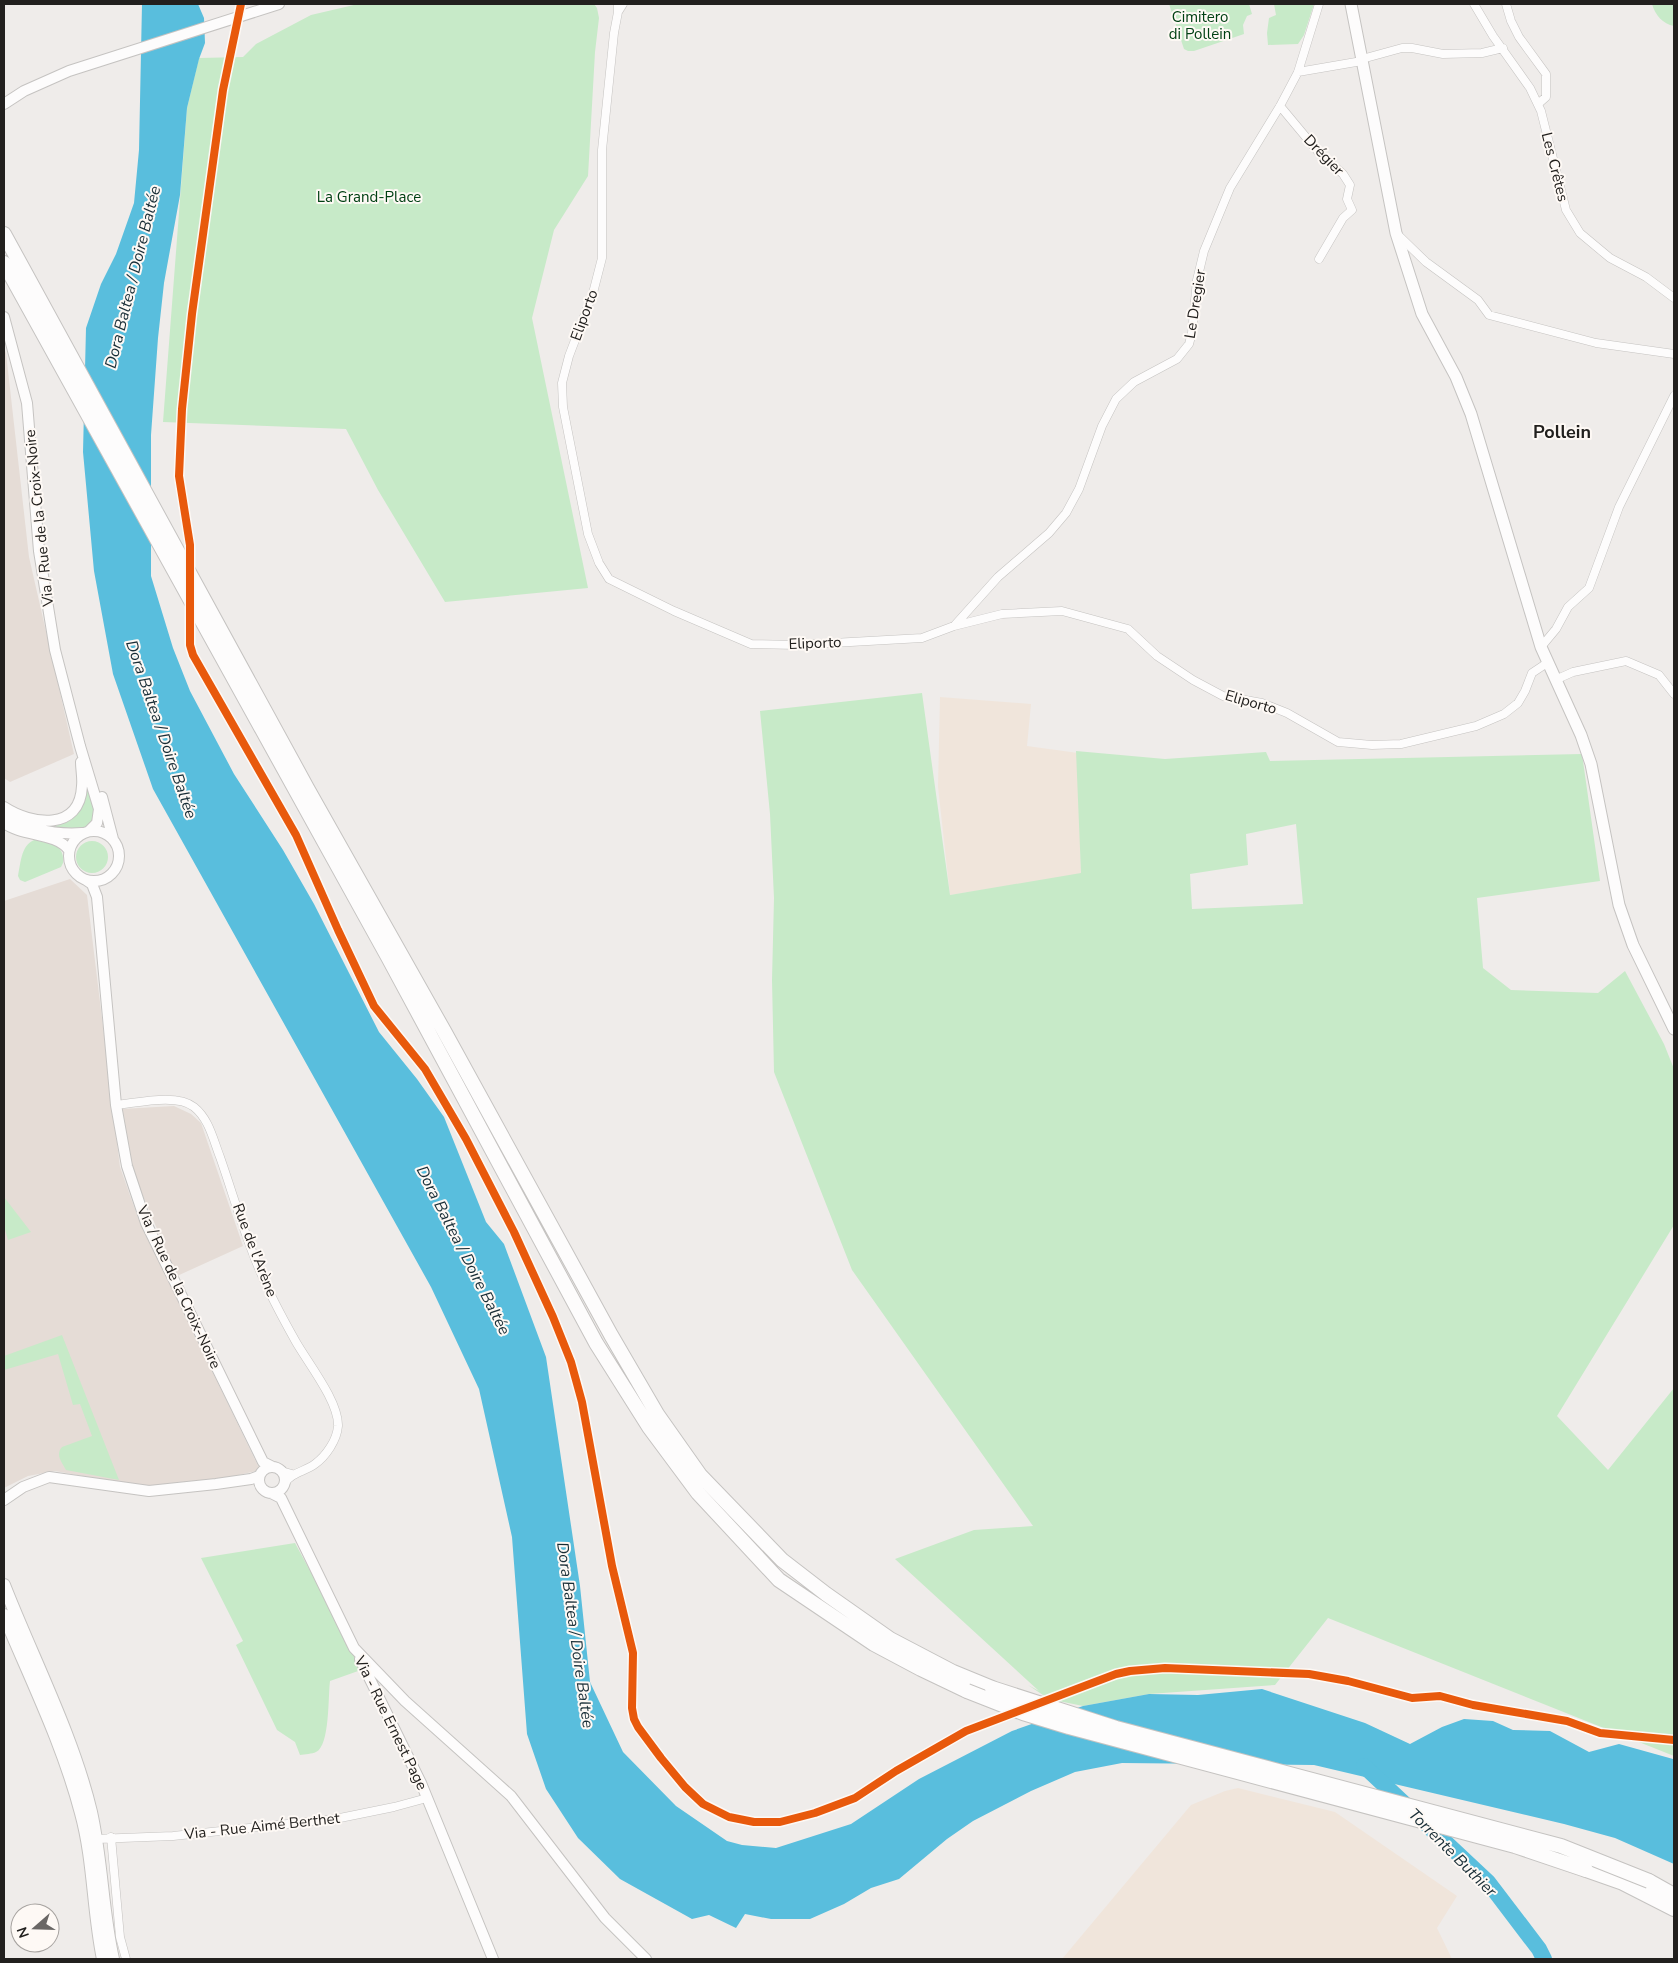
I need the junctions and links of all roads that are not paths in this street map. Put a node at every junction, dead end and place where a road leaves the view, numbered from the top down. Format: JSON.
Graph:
{"nodes":[{"id":1,"x":280,"y":4,"type":"edge"},
{"id":2,"x":624,"y":4,"type":"edge"},
{"id":3,"x":1319,"y":4,"type":"edge"},
{"id":4,"x":1351,"y":4,"type":"edge"},
{"id":5,"x":1474,"y":4,"type":"edge"},
{"id":6,"x":1506,"y":4,"type":"edge"},
{"id":7,"x":618,"y":8,"type":"edge"},
{"id":8,"x":1503,"y":48,"type":"junction"},
{"id":9,"x":1362,"y":60,"type":"junction"},
{"id":10,"x":1298,"y":72,"type":"junction"},
{"id":11,"x":24,"y":91,"type":"junction"},
{"id":12,"x":4,"y":98,"type":"edge"},
{"id":13,"x":4,"y":104,"type":"edge"},
{"id":14,"x":1538,"y":104,"type":"junction"},
{"id":15,"x":1280,"y":106,"type":"junction"},
{"id":16,"x":4,"y":234,"type":"edge"},
{"id":17,"x":1396,"y":234,"type":"junction"},
{"id":18,"x":1319,"y":259,"type":"dead end"},
{"id":19,"x":4,"y":263,"type":"edge"},
{"id":20,"x":1674,"y":298,"type":"edge"},
{"id":21,"x":4,"y":318,"type":"edge"},
{"id":22,"x":1674,"y":354,"type":"edge"},
{"id":23,"x":1674,"y":396,"type":"edge"},
{"id":24,"x":954,"y":626,"type":"junction"},
{"id":25,"x":1541,"y":647,"type":"junction"},
{"id":26,"x":1547,"y":663,"type":"junction"},
{"id":27,"x":1554,"y":680,"type":"junction"},
{"id":28,"x":1674,"y":694,"type":"edge"},
{"id":29,"x":252,"y":701,"type":"junction"},
{"id":30,"x":72,"y":716,"type":"junction"},
{"id":31,"x":80,"y":746,"type":"junction"},
{"id":32,"x":4,"y":807,"type":"edge"},
{"id":33,"x":4,"y":815,"type":"edge"},
{"id":34,"x":4,"y":823,"type":"edge"},
{"id":35,"x":85,"y":832,"type":"junction"},
{"id":36,"x":113,"y":839,"type":"junction"},
{"id":37,"x":69,"y":850,"type":"junction"},
{"id":38,"x":104,"y":878,"type":"junction"},
{"id":39,"x":86,"y":880,"type":"junction"},
{"id":40,"x":97,"y":896,"type":"junction"},
{"id":41,"x":1674,"y":1028,"type":"edge"},
{"id":42,"x":116,"y":1104,"type":"junction"},
{"id":43,"x":277,"y":1469,"type":"junction"},
{"id":44,"x":292,"y":1474,"type":"junction"},
{"id":45,"x":259,"y":1475,"type":"junction"},
{"id":46,"x":284,"y":1485,"type":"junction"},
{"id":47,"x":271,"y":1493,"type":"junction"},
{"id":48,"x":281,"y":1498,"type":"junction"},
{"id":49,"x":4,"y":1500,"type":"edge"},
{"id":50,"x":4,"y":1585,"type":"edge"},
{"id":51,"x":4,"y":1615,"type":"edge"},
{"id":52,"x":354,"y":1648,"type":"junction"},
{"id":53,"x":427,"y":1798,"type":"junction"},
{"id":54,"x":111,"y":1837,"type":"junction"},
{"id":55,"x":96,"y":1839,"type":"junction"},
{"id":56,"x":1674,"y":1895,"type":"edge"},
{"id":57,"x":1674,"y":1909,"type":"edge"},
{"id":58,"x":103,"y":1959,"type":"edge"},
{"id":59,"x":113,"y":1959,"type":"edge"},
{"id":60,"x":126,"y":1959,"type":"edge"},
{"id":61,"x":493,"y":1959,"type":"edge"},
{"id":62,"x":646,"y":1959,"type":"edge"}],
"edges":[{"from":1,"to":11,"type":"street"},
{"from":2,"to":7,"type":"street","name":"Eliporto"},
{"from":3,"to":10,"type":"street","name":"Le Dregier"},
{"from":4,"to":9,"type":"main road"},
{"from":5,"to":8,"type":"street","name":"Les Crêtes"},
{"from":6,"to":14,"type":"street"},
{"from":7,"to":24,"type":"street","name":"Eliporto"},
{"from":8,"to":9,"type":"street"},
{"from":8,"to":14,"type":"street","name":"Les Crêtes"},
{"from":9,"to":10,"type":"street"},
{"from":9,"to":17,"type":"main road"},
{"from":10,"to":15,"type":"street","name":"Le Dregier"},
{"from":11,"to":12,"type":"street"},
{"from":11,"to":13,"type":"street"},
{"from":14,"to":20,"type":"street","name":"Les Crêtes"},
{"from":15,"to":18,"type":"street","name":"Drégier"},
{"from":15,"to":24,"type":"street","name":"Le Dregier"},
{"from":16,"to":29,"type":"highway"},
{"from":17,"to":22,"type":"street"},
{"from":17,"to":25,"type":"main road"},
{"from":19,"to":29,"type":"highway"},
{"from":21,"to":30,"type":"street","name":"Via / Rue de la Croix-Noire"},
{"from":23,"to":25,"type":"street"},
{"from":24,"to":26,"type":"street","name":"Eliporto"},
{"from":25,"to":26,"type":"main road"},
{"from":26,"to":27,"type":"main road"},
{"from":27,"to":28,"type":"street"},
{"from":27,"to":41,"type":"main road"},
{"from":29,"to":56,"type":"highway","bridge":true},
{"from":29,"to":57,"type":"highway","bridge":true},
{"from":30,"to":31,"type":"street","name":"Via / Rue de la Croix-Noire"},
{"from":30,"to":36,"type":"street","name":"Via / Rue de la Croix-Noire"},
{"from":31,"to":32,"type":"street"},
{"from":31,"to":35,"type":"street","name":"Via / Rue de la Croix-Noire"},
{"from":33,"to":35,"type":"street"},
{"from":34,"to":37,"type":"street"},
{"from":35,"to":36,"type":"street"},
{"from":35,"to":37,"type":"street"},
{"from":36,"to":38,"type":"street"},
{"from":37,"to":39,"type":"street"},
{"from":38,"to":39,"type":"street"},
{"from":38,"to":40,"type":"street","name":"Via / Rue de la Croix-Noire"},
{"from":39,"to":40,"type":"street","name":"Via / Rue de la Croix-Noire"},
{"from":40,"to":42,"type":"street","name":"Via / Rue de la Croix-Noire"},
{"from":42,"to":44,"type":"street","name":"Rue de l'Arène"},
{"from":42,"to":45,"type":"street","name":"Via / Rue de la Croix-Noire"},
{"from":43,"to":44,"type":"street"},
{"from":43,"to":45,"type":"street"},
{"from":43,"to":46,"type":"street"},
{"from":44,"to":46,"type":"street"},
{"from":45,"to":47,"type":"street"},
{"from":45,"to":49,"type":"street"},
{"from":46,"to":47,"type":"street"},
{"from":46,"to":48,"type":"street"},
{"from":47,"to":48,"type":"street"},
{"from":48,"to":52,"type":"street","name":"Via - Rue Ernest Page"},
{"from":50,"to":55,"type":"main road"},
{"from":51,"to":58,"type":"main road"},
{"from":52,"to":53,"type":"street","name":"Via - Rue Ernest Page"},
{"from":52,"to":62,"type":"street"},
{"from":53,"to":54,"type":"street","name":"Via - Rue Aimé Berthet"},
{"from":53,"to":61,"type":"street","name":"Via - Rue Ernest Page"},
{"from":54,"to":55,"type":"street","name":"Via - Rue Aimé Berthet"},
{"from":54,"to":60,"type":"street"},
{"from":55,"to":59,"type":"main road"}]}
